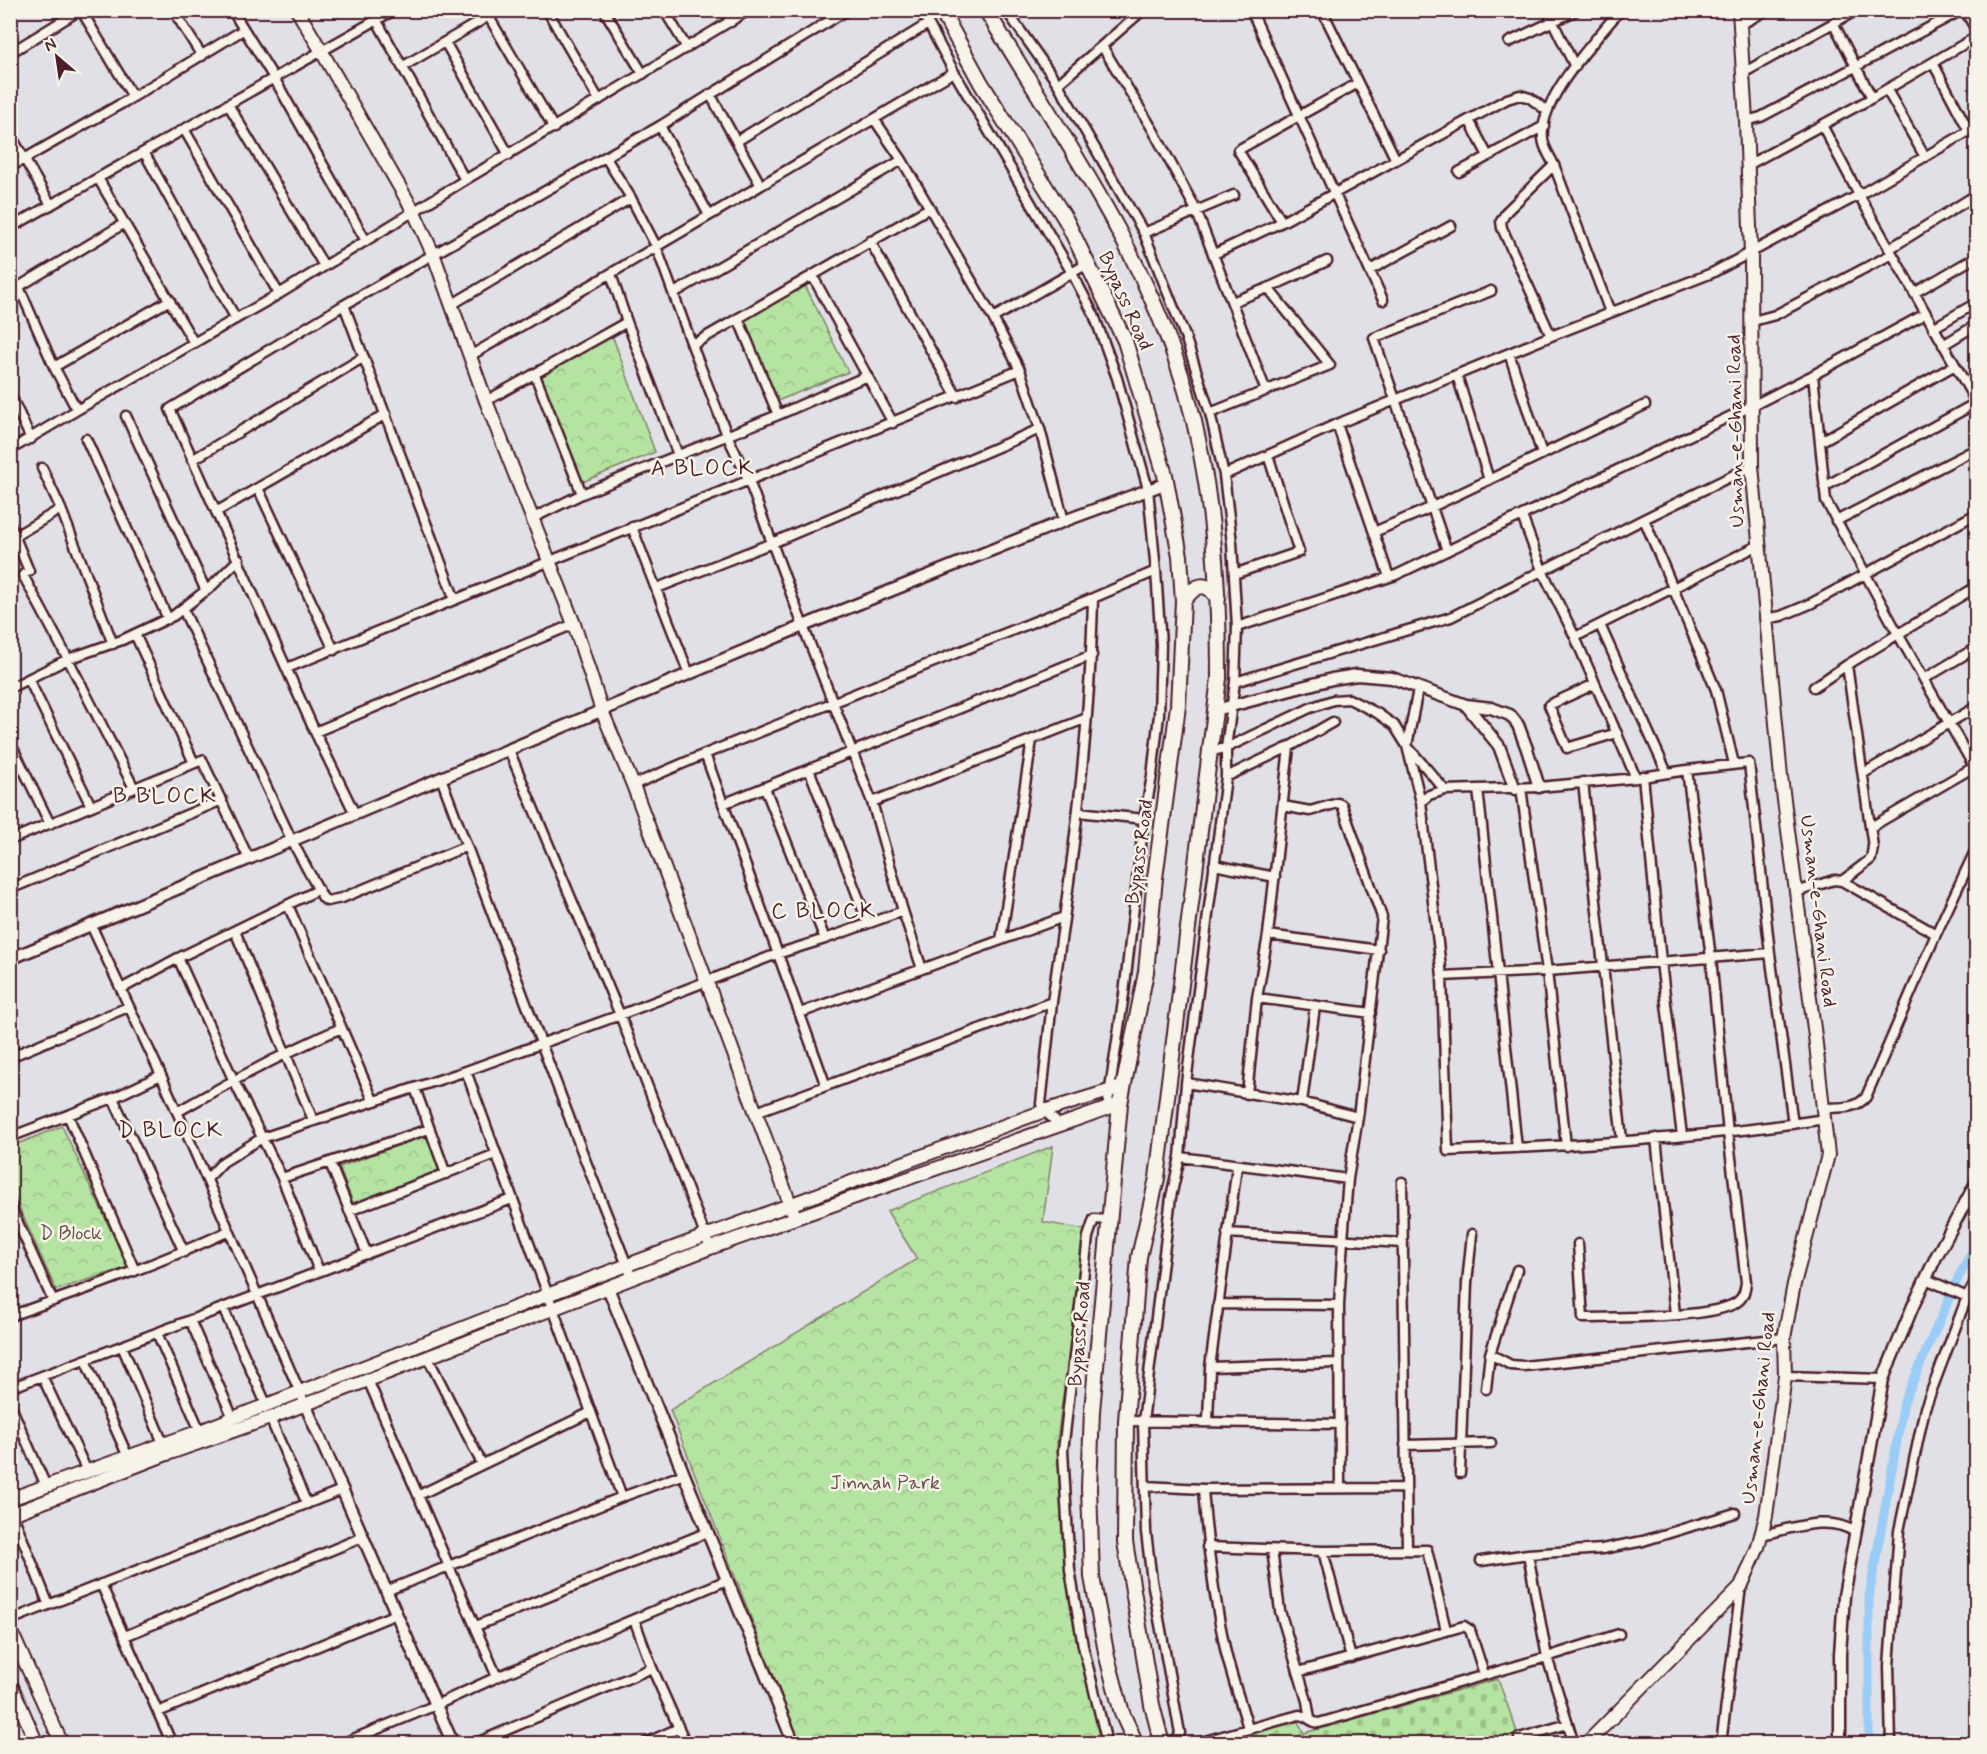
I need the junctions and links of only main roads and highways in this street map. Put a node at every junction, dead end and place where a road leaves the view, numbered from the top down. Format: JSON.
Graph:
{"nodes":[{"id":1,"x":297,"y":10,"type":"edge"},
{"id":2,"x":941,"y":10,"type":"edge"},
{"id":3,"x":986,"y":10,"type":"edge"},
{"id":4,"x":1739,"y":10,"type":"edge"},
{"id":5,"x":1216,"y":566,"type":"junction"},
{"id":6,"x":1180,"y":568,"type":"junction"},
{"id":7,"x":1218,"y":599,"type":"junction"},
{"id":8,"x":1183,"y":601,"type":"junction"},
{"id":9,"x":1116,"y":1088,"type":"junction"},
{"id":10,"x":1120,"y":1104,"type":"junction"},
{"id":11,"x":790,"y":1205,"type":"junction"},
{"id":12,"x":795,"y":1217,"type":"junction"},
{"id":13,"x":629,"y":1272,"type":"junction"},
{"id":14,"x":268,"y":1412,"type":"junction"},
{"id":15,"x":165,"y":1448,"type":"junction"},
{"id":16,"x":10,"y":1499,"type":"edge"},
{"id":17,"x":12,"y":1515,"type":"edge"},
{"id":18,"x":10,"y":1629,"type":"edge"},
{"id":19,"x":10,"y":1682,"type":"edge"},
{"id":20,"x":37,"y":1743,"type":"edge"},
{"id":21,"x":62,"y":1743,"type":"edge"},
{"id":22,"x":1136,"y":1743,"type":"edge"},
{"id":23,"x":1162,"y":1743,"type":"edge"},
{"id":24,"x":1586,"y":1743,"type":"edge"}],
"edges":[{"from":1,"to":11,"type":"main road"},
{"from":2,"to":6,"type":"main road","name":"Bypass Road"},
{"from":3,"to":5,"type":"main road"},
{"from":4,"to":24,"type":"main road","name":"Usman-e-Ghani Road"},
{"from":5,"to":6,"type":"main road"},
{"from":5,"to":7,"type":"main road"},
{"from":6,"to":8,"type":"main road","name":"Bypass Road"},
{"from":7,"to":8,"type":"main road"},
{"from":7,"to":23,"type":"main road"},
{"from":8,"to":9,"type":"main road","name":"Bypass Road"},
{"from":9,"to":10,"type":"main road","name":"Bypass Road"},
{"from":9,"to":11,"type":"main road"},
{"from":10,"to":12,"type":"main road"},
{"from":10,"to":22,"type":"main road","name":"Bypass Road"},
{"from":11,"to":12,"type":"main road"},
{"from":11,"to":13,"type":"main road"},
{"from":12,"to":13,"type":"main road"},
{"from":13,"to":14,"type":"main road"},
{"from":13,"to":14,"type":"main road"},
{"from":14,"to":15,"type":"main road"},
{"from":14,"to":15,"type":"main road"},
{"from":15,"to":16,"type":"main road"},
{"from":15,"to":17,"type":"main road"},
{"from":18,"to":21,"type":"main road"},
{"from":19,"to":20,"type":"main road"}]}
